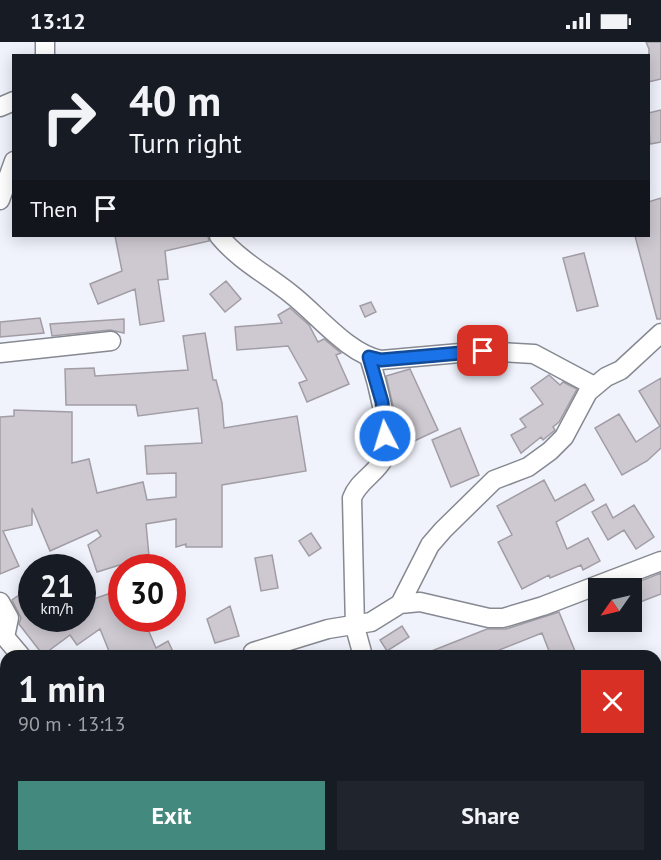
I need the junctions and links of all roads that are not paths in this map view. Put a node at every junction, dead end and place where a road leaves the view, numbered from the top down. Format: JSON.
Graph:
{"nodes":[{"id":1,"x":12,"y":167,"type":"edge"},
{"id":2,"x":0,"y":200,"type":"edge"},
{"id":3,"x":220,"y":237,"type":"edge"},
{"id":4,"x":661,"y":333,"type":"edge"},
{"id":5,"x":111,"y":341,"type":"dead end"},
{"id":6,"x":0,"y":353,"type":"edge"},
{"id":7,"x":369,"y":357,"type":"junction"},
{"id":8,"x":594,"y":386,"type":"junction"},
{"id":9,"x":661,"y":561,"type":"edge"},
{"id":10,"x":0,"y":602,"type":"edge"},
{"id":11,"x":400,"y":604,"type":"junction"},
{"id":12,"x":355,"y":627,"type":"junction"},
{"id":13,"x":16,"y":650,"type":"edge"},
{"id":14,"x":260,"y":650,"type":"edge"},
{"id":15,"x":361,"y":650,"type":"edge"}],
"edges":[{"from":1,"to":2,"type":"street"},
{"from":3,"to":7,"type":"street"},
{"from":4,"to":8,"type":"street"},
{"from":5,"to":6,"type":"street"},
{"from":7,"to":8,"type":"street"},
{"from":7,"to":12,"type":"street"},
{"from":8,"to":11,"type":"street"},
{"from":9,"to":11,"type":"street"},
{"from":10,"to":13,"type":"street"},
{"from":11,"to":12,"type":"street"},
{"from":12,"to":14,"type":"street"},
{"from":12,"to":15,"type":"street"}]}
